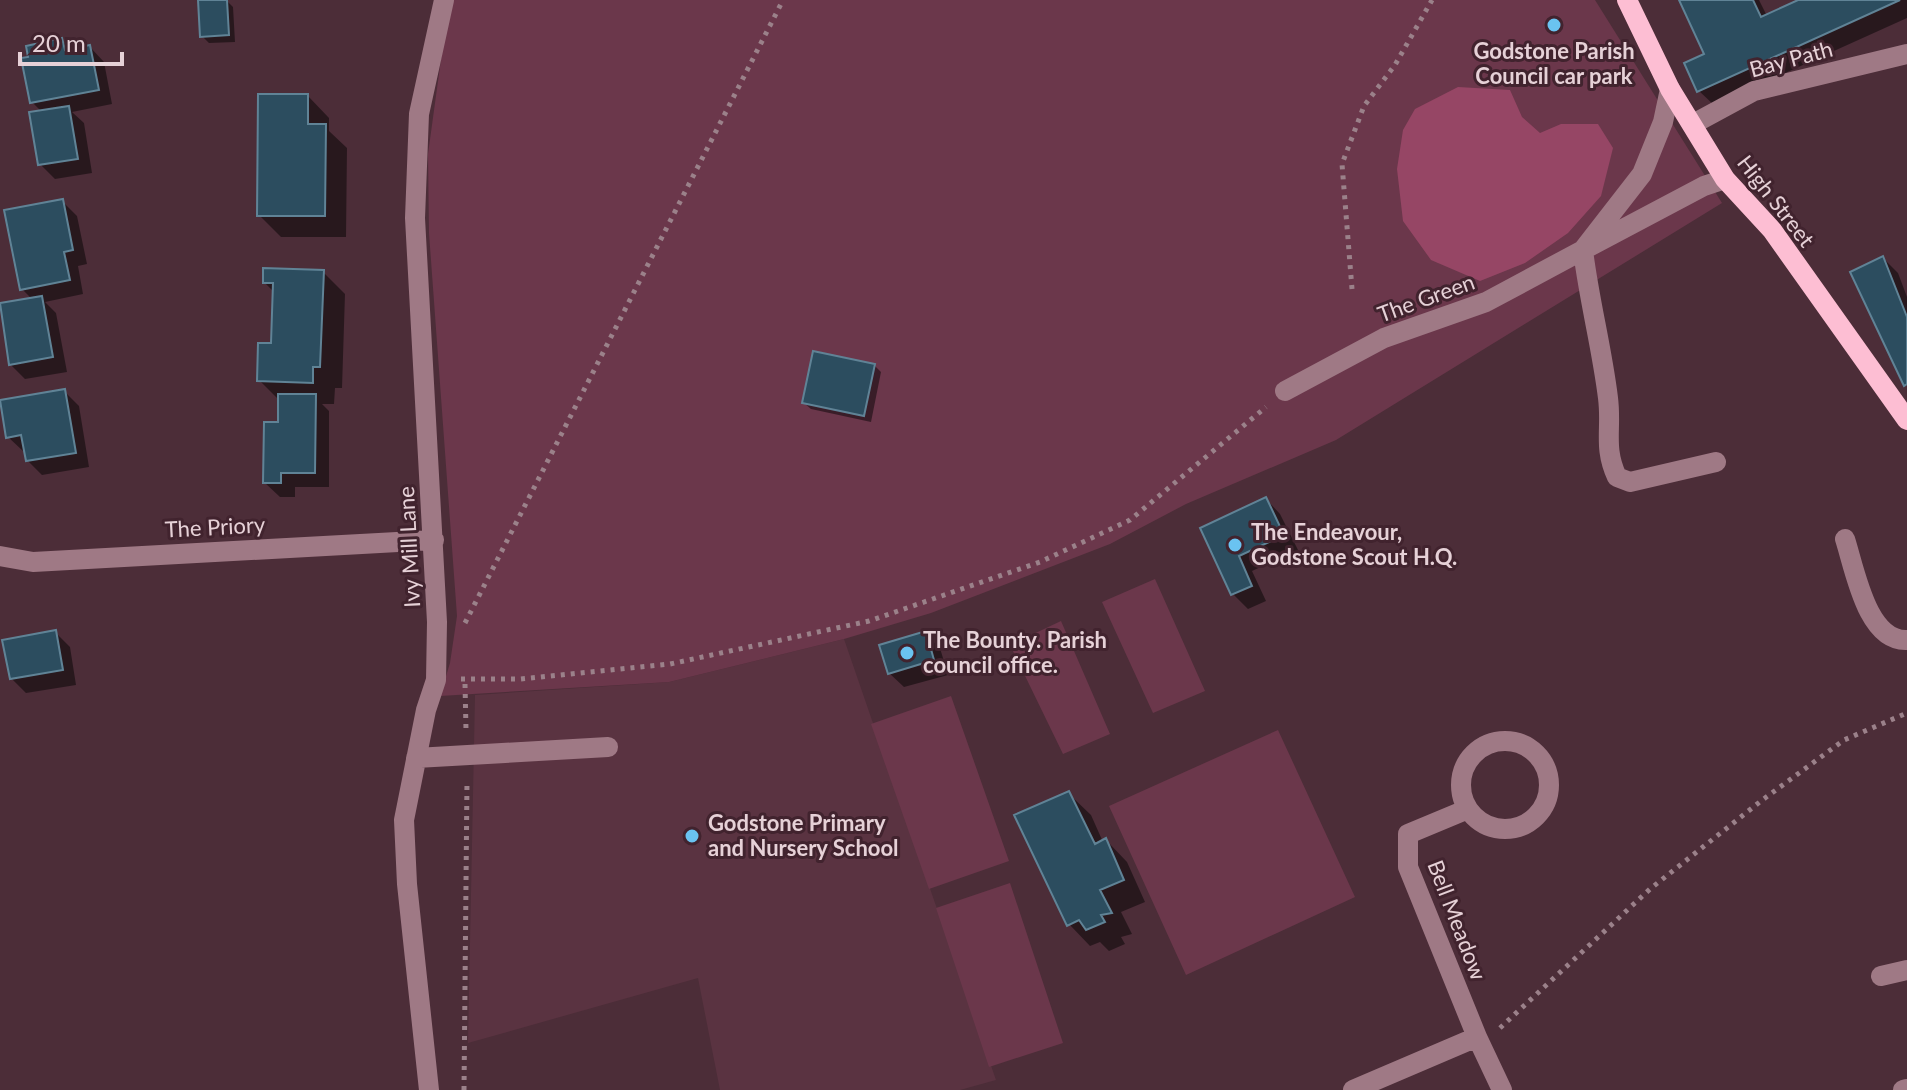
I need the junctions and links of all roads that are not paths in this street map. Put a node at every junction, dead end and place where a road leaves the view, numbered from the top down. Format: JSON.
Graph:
{"nodes":[{"id":1,"x":444,"y":0,"type":"edge"},
{"id":2,"x":1627,"y":0,"type":"edge"},
{"id":3,"x":1907,"y":54,"type":"edge"},
{"id":4,"x":1670,"y":89,"type":"junction"},
{"id":5,"x":1693,"y":124,"type":"junction"},
{"id":6,"x":1725,"y":179,"type":"junction"},
{"id":7,"x":1583,"y":250,"type":"junction"},
{"id":8,"x":1285,"y":391,"type":"road end"},
{"id":9,"x":1907,"y":420,"type":"edge"},
{"id":10,"x":1716,"y":462,"type":"dead end"},
{"id":11,"x":1845,"y":539,"type":"dead end"},
{"id":12,"x":434,"y":540,"type":"junction"},
{"id":13,"x":0,"y":556,"type":"edge"},
{"id":14,"x":1907,"y":640,"type":"edge"},
{"id":15,"x":608,"y":747,"type":"dead end"},
{"id":16,"x":416,"y":758,"type":"junction"},
{"id":17,"x":1468,"y":809,"type":"junction"},
{"id":18,"x":1907,"y":970,"type":"edge"},
{"id":19,"x":1881,"y":976,"type":"dead end"},
{"id":20,"x":1477,"y":1037,"type":"junction"},
{"id":21,"x":429,"y":1090,"type":"edge"},
{"id":22,"x":1353,"y":1090,"type":"edge"},
{"id":23,"x":1502,"y":1090,"type":"edge"}],
"edges":[{"from":1,"to":12,"type":"street","name":"Ivy Mill Lane"},
{"from":2,"to":4,"type":"main road","name":"High Street"},
{"from":3,"to":5,"type":"street","name":"Bay Path"},
{"from":4,"to":5,"type":"main road","name":"High Street"},
{"from":4,"to":7,"type":"street","name":"The Green"},
{"from":5,"to":6,"type":"main road","name":"High Street"},
{"from":6,"to":7,"type":"street","name":"The Green"},
{"from":6,"to":9,"type":"main road","name":"High Street"},
{"from":7,"to":8,"type":"street","name":"The Green"},
{"from":7,"to":10,"type":"street"},
{"from":11,"to":14,"type":"street"},
{"from":12,"to":13,"type":"street","name":"The Priory"},
{"from":12,"to":16,"type":"street","name":"Ivy Mill Lane"},
{"from":15,"to":16,"type":"street"},
{"from":16,"to":21,"type":"street","name":"Ivy Mill Lane"},
{"from":17,"to":17,"type":"street"},
{"from":17,"to":20,"type":"street","name":"Bell Meadow"},
{"from":18,"to":19,"type":"street"},
{"from":20,"to":22,"type":"street"},
{"from":20,"to":23,"type":"street","name":"Bell Meadow"}]}
